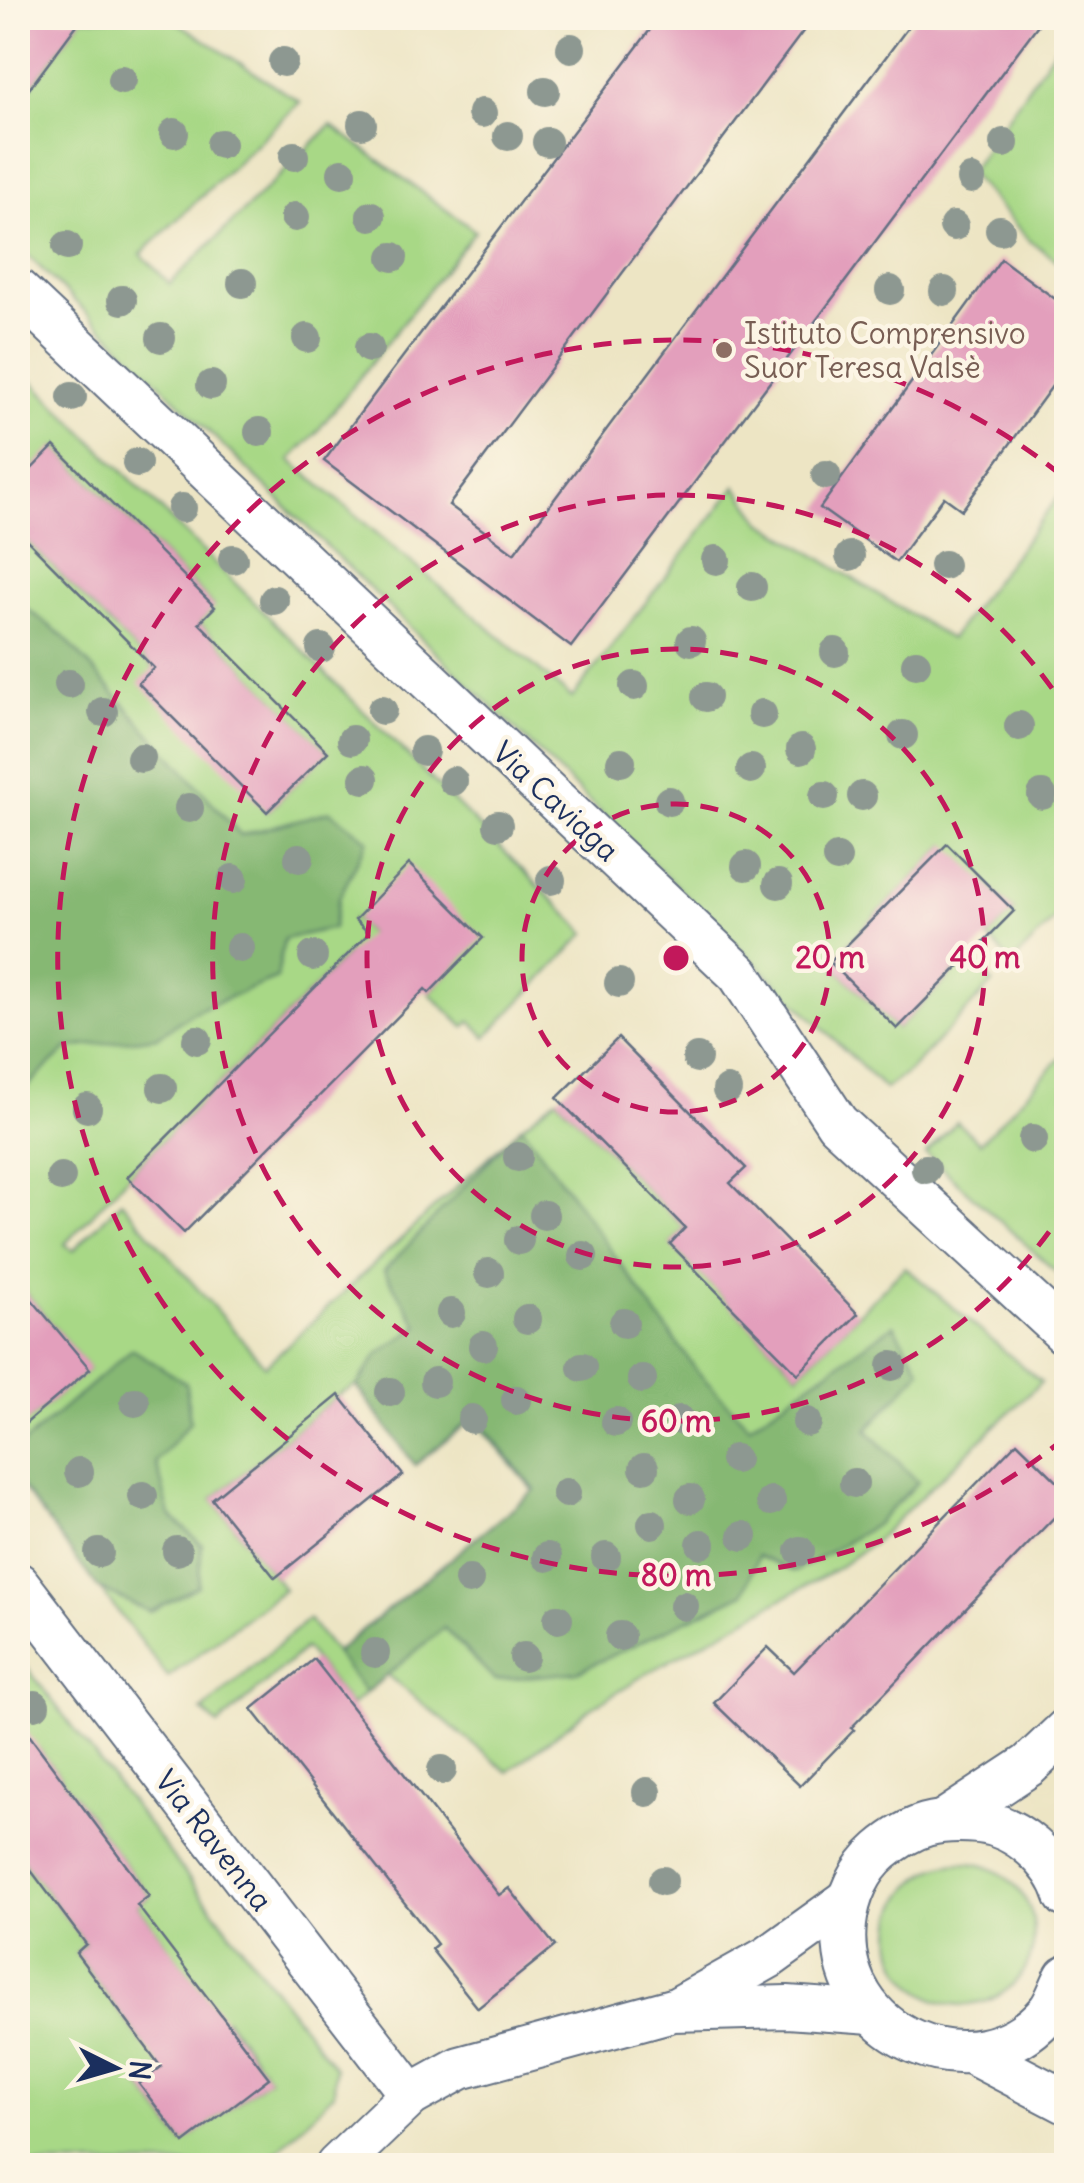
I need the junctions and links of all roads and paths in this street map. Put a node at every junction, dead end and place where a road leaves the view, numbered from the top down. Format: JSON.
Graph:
{"nodes":[{"id":1,"x":18,"y":291,"type":"edge"},
{"id":2,"x":1066,"y":1334,"type":"edge"},
{"id":3,"x":18,"y":1584,"type":"edge"},
{"id":4,"x":1066,"y":1730,"type":"edge"},
{"id":5,"x":948,"y":1818,"type":"junction"},
{"id":6,"x":1065,"y":1877,"type":"edge"},
{"id":7,"x":847,"y":1902,"type":"junction"},
{"id":8,"x":1065,"y":1992,"type":"edge"},
{"id":9,"x":674,"y":2010,"type":"junction"},
{"id":10,"x":872,"y":2012,"type":"junction"},
{"id":11,"x":970,"y":2052,"type":"junction"},
{"id":12,"x":410,"y":2095,"type":"junction"},
{"id":13,"x":1066,"y":2102,"type":"edge"},
{"id":14,"x":337,"y":2166,"type":"edge"}],
"edges":[{"from":1,"to":2,"type":"street","name":"Via Caviaga"},
{"from":3,"to":12,"type":"street","name":"Via Ravenna"},
{"from":4,"to":5,"type":"street"},
{"from":5,"to":6,"type":"street"},
{"from":5,"to":7,"type":"street"},
{"from":7,"to":9,"type":"street"},
{"from":7,"to":10,"type":"street"},
{"from":8,"to":11,"type":"street"},
{"from":9,"to":10,"type":"street"},
{"from":9,"to":12,"type":"street"},
{"from":10,"to":11,"type":"street"},
{"from":11,"to":13,"type":"street"},
{"from":12,"to":14,"type":"street"}]}
